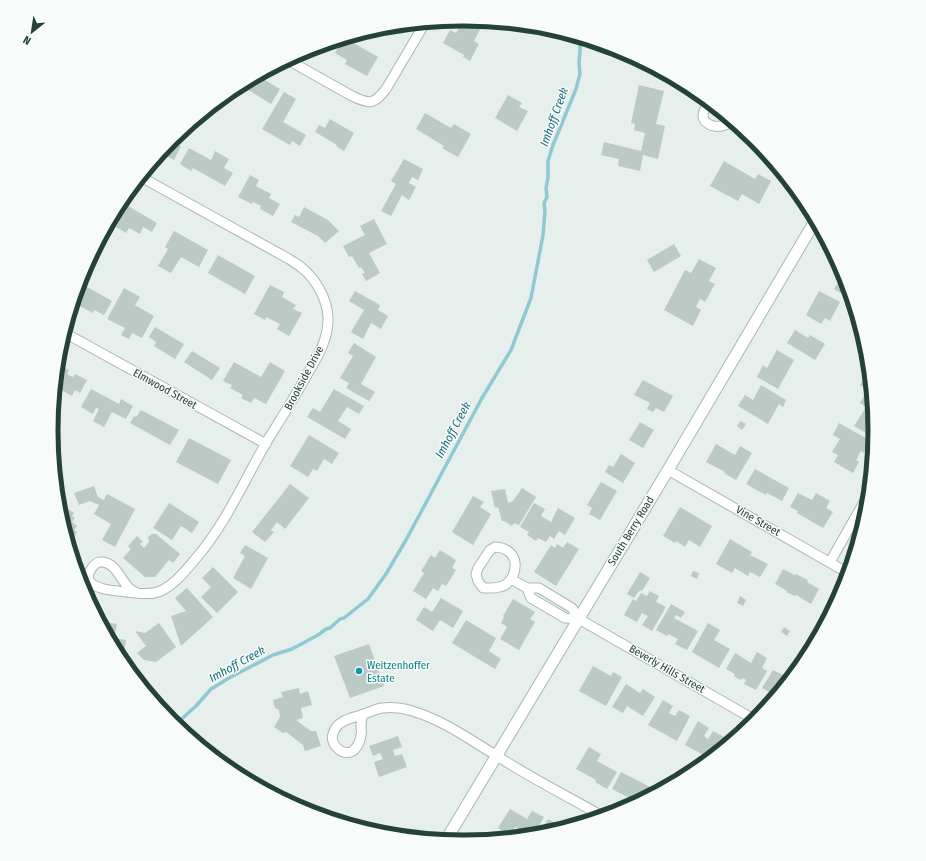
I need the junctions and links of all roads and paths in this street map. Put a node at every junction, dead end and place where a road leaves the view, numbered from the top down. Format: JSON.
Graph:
{"nodes":[{"id":1,"x":422,"y":28,"type":"edge"},
{"id":2,"x":294,"y":63,"type":"edge"},
{"id":3,"x":706,"y":108,"type":"edge"},
{"id":4,"x":728,"y":124,"type":"edge"},
{"id":5,"x":146,"y":180,"type":"edge"},
{"id":6,"x":812,"y":226,"type":"edge"},
{"id":7,"x":70,"y":336,"type":"edge"},
{"id":8,"x":266,"y":444,"type":"junction"},
{"id":9,"x":668,"y":470,"type":"junction"},
{"id":10,"x":860,"y":509,"type":"edge"},
{"id":11,"x":830,"y":562,"type":"junction"},
{"id":12,"x":843,"y":569,"type":"edge"},
{"id":13,"x":511,"y":579,"type":"junction"},
{"id":14,"x":137,"y":593,"type":"junction"},
{"id":15,"x":579,"y":619,"type":"junction"},
{"id":16,"x":363,"y":714,"type":"dead end"},
{"id":17,"x":749,"y":717,"type":"edge"},
{"id":18,"x":496,"y":756,"type":"junction"},
{"id":19,"x":596,"y":813,"type":"edge"},
{"id":20,"x":449,"y":834,"type":"edge"}],
"edges":[{"from":1,"to":2,"type":"street"},
{"from":3,"to":4,"type":"street"},
{"from":5,"to":8,"type":"street","name":"Brookside Drive"},
{"from":6,"to":9,"type":"street","name":"South Berry Road"},
{"from":7,"to":8,"type":"street","name":"Elmwood Street"},
{"from":8,"to":14,"type":"street","name":"Brookside Drive"},
{"from":9,"to":11,"type":"street","name":"Vine Street"},
{"from":9,"to":15,"type":"street","name":"South Berry Road"},
{"from":10,"to":11,"type":"street"},
{"from":11,"to":12,"type":"street","name":"Vine Street"},
{"from":13,"to":13,"type":"street"},
{"from":13,"to":15,"type":"street","name":"Beverly Hills Street"},
{"from":14,"to":14,"type":"street","name":"Brookside Drive"},
{"from":15,"to":17,"type":"street","name":"Beverly Hills Street"},
{"from":15,"to":18,"type":"street","name":"South Berry Road"},
{"from":16,"to":18,"type":"street"},
{"from":18,"to":19,"type":"street"},
{"from":18,"to":20,"type":"street","name":"South Berry Road"}]}
